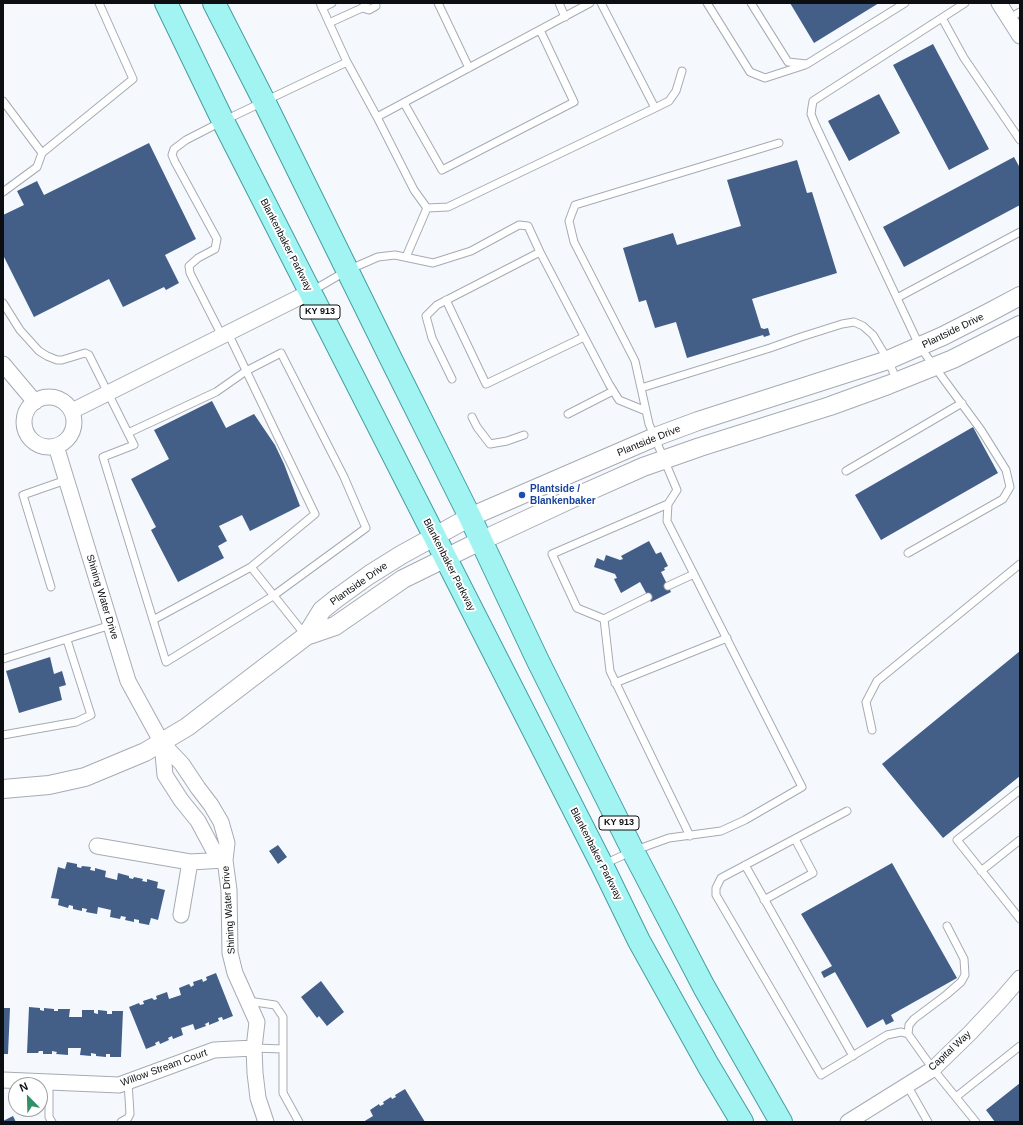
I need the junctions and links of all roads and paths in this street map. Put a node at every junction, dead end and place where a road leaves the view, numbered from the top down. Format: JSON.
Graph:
{"nodes":[{"id":1,"x":99,"y":3,"type":"edge"},
{"id":2,"x":166,"y":3,"type":"edge"},
{"id":3,"x":214,"y":3,"type":"edge"},
{"id":4,"x":332,"y":3,"type":"edge"},
{"id":5,"x":367,"y":3,"type":"edge"},
{"id":6,"x":438,"y":3,"type":"edge"},
{"id":7,"x":559,"y":3,"type":"edge"},
{"id":8,"x":590,"y":3,"type":"edge"},
{"id":9,"x":601,"y":3,"type":"edge"},
{"id":10,"x":707,"y":3,"type":"edge"},
{"id":11,"x":752,"y":3,"type":"edge"},
{"id":12,"x":905,"y":3,"type":"edge"},
{"id":13,"x":965,"y":3,"type":"edge"},
{"id":14,"x":1000,"y":3,"type":"edge"},
{"id":15,"x":321,"y":5,"type":"edge"},
{"id":16,"x":376,"y":6,"type":"dead end"},
{"id":17,"x":362,"y":8,"type":"junction"},
{"id":18,"x":1014,"y":15,"type":"edge"},
{"id":19,"x":565,"y":17,"type":"junction"},
{"id":20,"x":942,"y":18,"type":"junction"},
{"id":21,"x":329,"y":23,"type":"junction"},
{"id":22,"x":540,"y":30,"type":"junction"},
{"id":23,"x":1020,"y":36,"type":"edge"},
{"id":24,"x":346,"y":62,"type":"junction"},
{"id":25,"x":807,"y":64,"type":"junction"},
{"id":26,"x":469,"y":68,"type":"junction"},
{"id":27,"x":682,"y":71,"type":"dead end"},
{"id":28,"x":3,"y":101,"type":"edge"},
{"id":29,"x":264,"y":101,"type":"junction"},
{"id":30,"x":404,"y":103,"type":"junction"},
{"id":31,"x":655,"y":108,"type":"junction"},
{"id":32,"x":377,"y":117,"type":"junction"},
{"id":33,"x":223,"y":121,"type":"junction"},
{"id":34,"x":1020,"y":140,"type":"edge"},
{"id":35,"x":779,"y":143,"type":"dead end"},
{"id":36,"x":42,"y":154,"type":"junction"},
{"id":37,"x":3,"y":192,"type":"edge"},
{"id":38,"x":427,"y":208,"type":"junction"},
{"id":39,"x":1020,"y":232,"type":"edge"},
{"id":40,"x":540,"y":252,"type":"junction"},
{"id":41,"x":406,"y":257,"type":"junction"},
{"id":42,"x":348,"y":270,"type":"junction"},
{"id":43,"x":310,"y":292,"type":"junction"},
{"id":44,"x":1020,"y":296,"type":"edge"},
{"id":45,"x":897,"y":298,"type":"junction"},
{"id":46,"x":446,"y":300,"type":"junction"},
{"id":47,"x":3,"y":303,"type":"edge"},
{"id":48,"x":1020,"y":325,"type":"edge"},
{"id":49,"x":225,"y":335,"type":"junction"},
{"id":50,"x":584,"y":337,"type":"junction"},
{"id":51,"x":920,"y":347,"type":"junction"},
{"id":52,"x":888,"y":360,"type":"junction"},
{"id":53,"x":3,"y":364,"type":"edge"},
{"id":54,"x":934,"y":366,"type":"junction"},
{"id":55,"x":246,"y":371,"type":"junction"},
{"id":56,"x":452,"y":379,"type":"dead end"},
{"id":57,"x":897,"y":382,"type":"junction"},
{"id":58,"x":641,"y":388,"type":"junction"},
{"id":59,"x":613,"y":391,"type":"junction"},
{"id":60,"x":109,"y":393,"type":"junction"},
{"id":61,"x":774,"y":397,"type":"junction"},
{"id":62,"x":34,"y":402,"type":"junction"},
{"id":63,"x":962,"y":403,"type":"junction"},
{"id":64,"x":72,"y":411,"type":"junction"},
{"id":65,"x":646,"y":411,"type":"junction"},
{"id":66,"x":568,"y":414,"type":"dead end"},
{"id":67,"x":472,"y":417,"type":"dead end"},
{"id":68,"x":782,"y":421,"type":"junction"},
{"id":69,"x":128,"y":433,"type":"junction"},
{"id":70,"x":524,"y":435,"type":"dead end"},
{"id":71,"x":655,"y":437,"type":"junction"},
{"id":72,"x":56,"y":446,"type":"junction"},
{"id":73,"x":664,"y":459,"type":"junction"},
{"id":74,"x":846,"y":471,"type":"dead end"},
{"id":75,"x":66,"y":480,"type":"junction"},
{"id":76,"x":668,"y":504,"type":"junction"},
{"id":77,"x":470,"y":517,"type":"junction"},
{"id":78,"x":434,"y":536,"type":"junction"},
{"id":79,"x":482,"y":541,"type":"junction"},
{"id":80,"x":908,"y":553,"type":"dead end"},
{"id":81,"x":446,"y":558,"type":"junction"},
{"id":82,"x":1020,"y":564,"type":"edge"},
{"id":83,"x":251,"y":567,"type":"junction"},
{"id":84,"x":694,"y":574,"type":"junction"},
{"id":85,"x":668,"y":586,"type":"dead end"},
{"id":86,"x":51,"y":587,"type":"dead end"},
{"id":87,"x":273,"y":596,"type":"junction"},
{"id":88,"x":648,"y":597,"type":"dead end"},
{"id":89,"x":604,"y":619,"type":"junction"},
{"id":90,"x":153,"y":620,"type":"junction"},
{"id":91,"x":111,"y":625,"type":"junction"},
{"id":92,"x":306,"y":636,"type":"junction"},
{"id":93,"x":727,"y":638,"type":"junction"},
{"id":94,"x":67,"y":640,"type":"junction"},
{"id":95,"x":3,"y":659,"type":"edge"},
{"id":96,"x":615,"y":683,"type":"junction"},
{"id":97,"x":872,"y":730,"type":"dead end"},
{"id":98,"x":3,"y":735,"type":"edge"},
{"id":99,"x":162,"y":743,"type":"junction"},
{"id":100,"x":3,"y":789,"type":"edge"},
{"id":101,"x":1020,"y":790,"type":"edge"},
{"id":102,"x":847,"y":811,"type":"dead end"},
{"id":103,"x":690,"y":836,"type":"junction"},
{"id":104,"x":795,"y":839,"type":"junction"},
{"id":105,"x":1020,"y":840,"type":"edge"},
{"id":106,"x":97,"y":846,"type":"dead end"},
{"id":107,"x":633,"y":851,"type":"junction"},
{"id":108,"x":225,"y":860,"type":"junction"},
{"id":109,"x":190,"y":862,"type":"junction"},
{"id":110,"x":602,"y":866,"type":"junction"},
{"id":111,"x":745,"y":866,"type":"junction"},
{"id":112,"x":981,"y":871,"type":"junction"},
{"id":113,"x":764,"y":900,"type":"junction"},
{"id":114,"x":181,"y":915,"type":"dead end"},
{"id":115,"x":1020,"y":919,"type":"edge"},
{"id":116,"x":947,"y":926,"type":"dead end"},
{"id":117,"x":1020,"y":978,"type":"edge"},
{"id":118,"x":248,"y":1001,"type":"junction"},
{"id":119,"x":908,"y":1034,"type":"junction"},
{"id":120,"x":1020,"y":1046,"type":"edge"},
{"id":121,"x":254,"y":1048,"type":"junction"},
{"id":122,"x":283,"y":1049,"type":"junction"},
{"id":123,"x":853,"y":1056,"type":"junction"},
{"id":124,"x":933,"y":1069,"type":"junction"},
{"id":125,"x":3,"y":1080,"type":"edge"},
{"id":126,"x":49,"y":1082,"type":"junction"},
{"id":127,"x":128,"y":1082,"type":"junction"},
{"id":128,"x":907,"y":1085,"type":"junction"},
{"id":129,"x":956,"y":1097,"type":"junction"},
{"id":130,"x":52,"y":1122,"type":"edge"},
{"id":131,"x":121,"y":1122,"type":"edge"},
{"id":132,"x":266,"y":1122,"type":"edge"},
{"id":133,"x":299,"y":1122,"type":"edge"},
{"id":134,"x":742,"y":1122,"type":"edge"},
{"id":135,"x":781,"y":1122,"type":"edge"},
{"id":136,"x":848,"y":1122,"type":"edge"},
{"id":137,"x":928,"y":1122,"type":"edge"},
{"id":138,"x":976,"y":1122,"type":"edge"}],
"edges":[{"from":1,"to":36,"type":"lane"},
{"from":2,"to":33,"type":"main road","name":"Blankenbaker Parkway","number":"KY 913"},
{"from":3,"to":29,"type":"main road","number":"KY 913"},
{"from":4,"to":15,"type":"lane"},
{"from":5,"to":17,"type":"lane"},
{"from":6,"to":26,"type":"lane"},
{"from":7,"to":19,"type":"lane"},
{"from":8,"to":19,"type":"lane"},
{"from":9,"to":31,"type":"lane"},
{"from":10,"to":25,"type":"lane"},
{"from":11,"to":25,"type":"lane"},
{"from":12,"to":25,"type":"lane"},
{"from":13,"to":20,"type":"lane"},
{"from":14,"to":18,"type":"street"},
{"from":15,"to":21,"type":"lane"},
{"from":16,"to":17,"type":"lane"},
{"from":17,"to":21,"type":"lane"},
{"from":18,"to":23,"type":"street"},
{"from":19,"to":22,"type":"lane"},
{"from":20,"to":34,"type":"lane"},
{"from":20,"to":45,"type":"lane"},
{"from":21,"to":24,"type":"lane"},
{"from":22,"to":26,"type":"lane"},
{"from":22,"to":30,"type":"lane"},
{"from":24,"to":29,"type":"lane"},
{"from":24,"to":32,"type":"lane"},
{"from":26,"to":30,"type":"lane"},
{"from":27,"to":31,"type":"lane"},
{"from":28,"to":36,"type":"lane"},
{"from":29,"to":33,"type":"lane"},
{"from":29,"to":42,"type":"main road","number":"KY 913"},
{"from":30,"to":32,"type":"lane"},
{"from":31,"to":38,"type":"lane"},
{"from":32,"to":38,"type":"lane"},
{"from":33,"to":43,"type":"main road","name":"Blankenbaker Parkway","number":"KY 913"},
{"from":33,"to":49,"type":"lane"},
{"from":35,"to":58,"type":"lane"},
{"from":36,"to":37,"type":"lane"},
{"from":38,"to":41,"type":"lane"},
{"from":39,"to":45,"type":"lane"},
{"from":40,"to":41,"type":"lane"},
{"from":40,"to":46,"type":"lane"},
{"from":40,"to":50,"type":"lane"},
{"from":41,"to":42,"type":"lane"},
{"from":42,"to":43,"type":"lane"},
{"from":42,"to":77,"type":"main road","number":"KY 913"},
{"from":43,"to":49,"type":"street"},
{"from":43,"to":78,"type":"main road","name":"Blankenbaker Parkway","number":"KY 913"},
{"from":44,"to":51,"type":"street","name":"Plantside Drive"},
{"from":45,"to":51,"type":"lane"},
{"from":46,"to":50,"type":"lane"},
{"from":46,"to":56,"type":"lane"},
{"from":47,"to":60,"type":"lane"},
{"from":48,"to":54,"type":"street","name":"Plantside Drive"},
{"from":49,"to":55,"type":"lane"},
{"from":49,"to":60,"type":"street"},
{"from":50,"to":59,"type":"lane"},
{"from":51,"to":52,"type":"street","name":"Plantside Drive"},
{"from":51,"to":54,"type":"lane"},
{"from":52,"to":57,"type":"lane"},
{"from":52,"to":58,"type":"lane"},
{"from":52,"to":61,"type":"street","name":"Plantside Drive"},
{"from":53,"to":62,"type":"street"},
{"from":54,"to":57,"type":"street","name":"Plantside Drive"},
{"from":54,"to":63,"type":"lane"},
{"from":55,"to":69,"type":"lane"},
{"from":55,"to":83,"type":"lane"},
{"from":55,"to":87,"type":"lane"},
{"from":57,"to":68,"type":"street","name":"Plantside Drive"},
{"from":58,"to":65,"type":"lane"},
{"from":59,"to":65,"type":"lane"},
{"from":59,"to":66,"type":"lane"},
{"from":60,"to":64,"type":"street"},
{"from":60,"to":69,"type":"lane"},
{"from":61,"to":68,"type":"street"},
{"from":61,"to":71,"type":"street","name":"Plantside Drive"},
{"from":62,"to":64,"type":"street"},
{"from":62,"to":72,"type":"street"},
{"from":63,"to":74,"type":"lane"},
{"from":63,"to":80,"type":"lane"},
{"from":64,"to":72,"type":"street"},
{"from":65,"to":71,"type":"lane"},
{"from":67,"to":70,"type":"lane"},
{"from":68,"to":73,"type":"street","name":"Plantside Drive"},
{"from":69,"to":90,"type":"lane"},
{"from":71,"to":73,"type":"lane"},
{"from":71,"to":77,"type":"street","name":"Plantside Drive"},
{"from":72,"to":75,"type":"street","name":"Shining Water Drive"},
{"from":73,"to":76,"type":"lane"},
{"from":73,"to":79,"type":"street","name":"Plantside Drive"},
{"from":75,"to":86,"type":"lane"},
{"from":75,"to":91,"type":"street","name":"Shining Water Drive"},
{"from":76,"to":84,"type":"lane"},
{"from":76,"to":89,"type":"lane"},
{"from":77,"to":78,"type":"street","name":"Plantside Drive"},
{"from":77,"to":79,"type":"main road","number":"KY 913"},
{"from":78,"to":81,"type":"main road","name":"Blankenbaker Parkway","number":"KY 913"},
{"from":78,"to":92,"type":"street","name":"Plantside Drive"},
{"from":79,"to":81,"type":"street","name":"Plantside Drive"},
{"from":79,"to":107,"type":"main road","number":"KY 913"},
{"from":81,"to":92,"type":"street","name":"Plantside Drive"},
{"from":81,"to":110,"type":"main road","name":"Blankenbaker Parkway","number":"KY 913"},
{"from":82,"to":97,"type":"lane"},
{"from":83,"to":87,"type":"lane"},
{"from":83,"to":90,"type":"lane"},
{"from":84,"to":85,"type":"lane"},
{"from":84,"to":93,"type":"lane"},
{"from":87,"to":90,"type":"lane"},
{"from":87,"to":92,"type":"lane"},
{"from":88,"to":89,"type":"lane"},
{"from":89,"to":96,"type":"lane"},
{"from":91,"to":94,"type":"lane"},
{"from":91,"to":99,"type":"street","name":"Shining Water Drive"},
{"from":92,"to":99,"type":"street","name":"Plantside Drive"},
{"from":93,"to":96,"type":"lane"},
{"from":93,"to":103,"type":"lane"},
{"from":94,"to":95,"type":"lane"},
{"from":94,"to":98,"type":"lane"},
{"from":96,"to":103,"type":"lane"},
{"from":99,"to":100,"type":"street","name":"Plantside Drive"},
{"from":99,"to":108,"type":"street","name":"Shining Water Drive"},
{"from":99,"to":108,"type":"street","name":"Shining Water Drive"},
{"from":101,"to":112,"type":"lane"},
{"from":102,"to":104,"type":"lane"},
{"from":103,"to":107,"type":"lane"},
{"from":104,"to":111,"type":"lane"},
{"from":104,"to":113,"type":"lane"},
{"from":105,"to":112,"type":"lane"},
{"from":106,"to":109,"type":"street"},
{"from":107,"to":110,"type":"lane"},
{"from":107,"to":135,"type":"main road","number":"KY 913"},
{"from":108,"to":109,"type":"street"},
{"from":108,"to":118,"type":"street","name":"Shining Water Drive"},
{"from":109,"to":114,"type":"street"},
{"from":110,"to":134,"type":"main road","name":"Blankenbaker Parkway","number":"KY 913"},
{"from":111,"to":113,"type":"lane"},
{"from":111,"to":123,"type":"lane"},
{"from":112,"to":115,"type":"lane"},
{"from":113,"to":123,"type":"lane"},
{"from":116,"to":119,"type":"lane"},
{"from":117,"to":124,"type":"street","name":"Capital Way"},
{"from":118,"to":121,"type":"street","name":"Shining Water Drive"},
{"from":118,"to":122,"type":"lane"},
{"from":119,"to":123,"type":"lane"},
{"from":119,"to":124,"type":"lane"},
{"from":120,"to":129,"type":"lane"},
{"from":121,"to":122,"type":"lane"},
{"from":121,"to":127,"type":"street","name":"Willow Stream Court"},
{"from":121,"to":132,"type":"street","name":"Shining Water Drive"},
{"from":122,"to":133,"type":"lane"},
{"from":124,"to":128,"type":"street","name":"Capital Way"},
{"from":124,"to":129,"type":"lane"},
{"from":125,"to":126,"type":"street","name":"Willow Stream Court"},
{"from":126,"to":127,"type":"street","name":"Willow Stream Court"},
{"from":126,"to":130,"type":"lane"},
{"from":127,"to":131,"type":"lane"},
{"from":128,"to":136,"type":"street","name":"Capital Way"},
{"from":128,"to":137,"type":"lane"},
{"from":129,"to":138,"type":"lane"}]}
